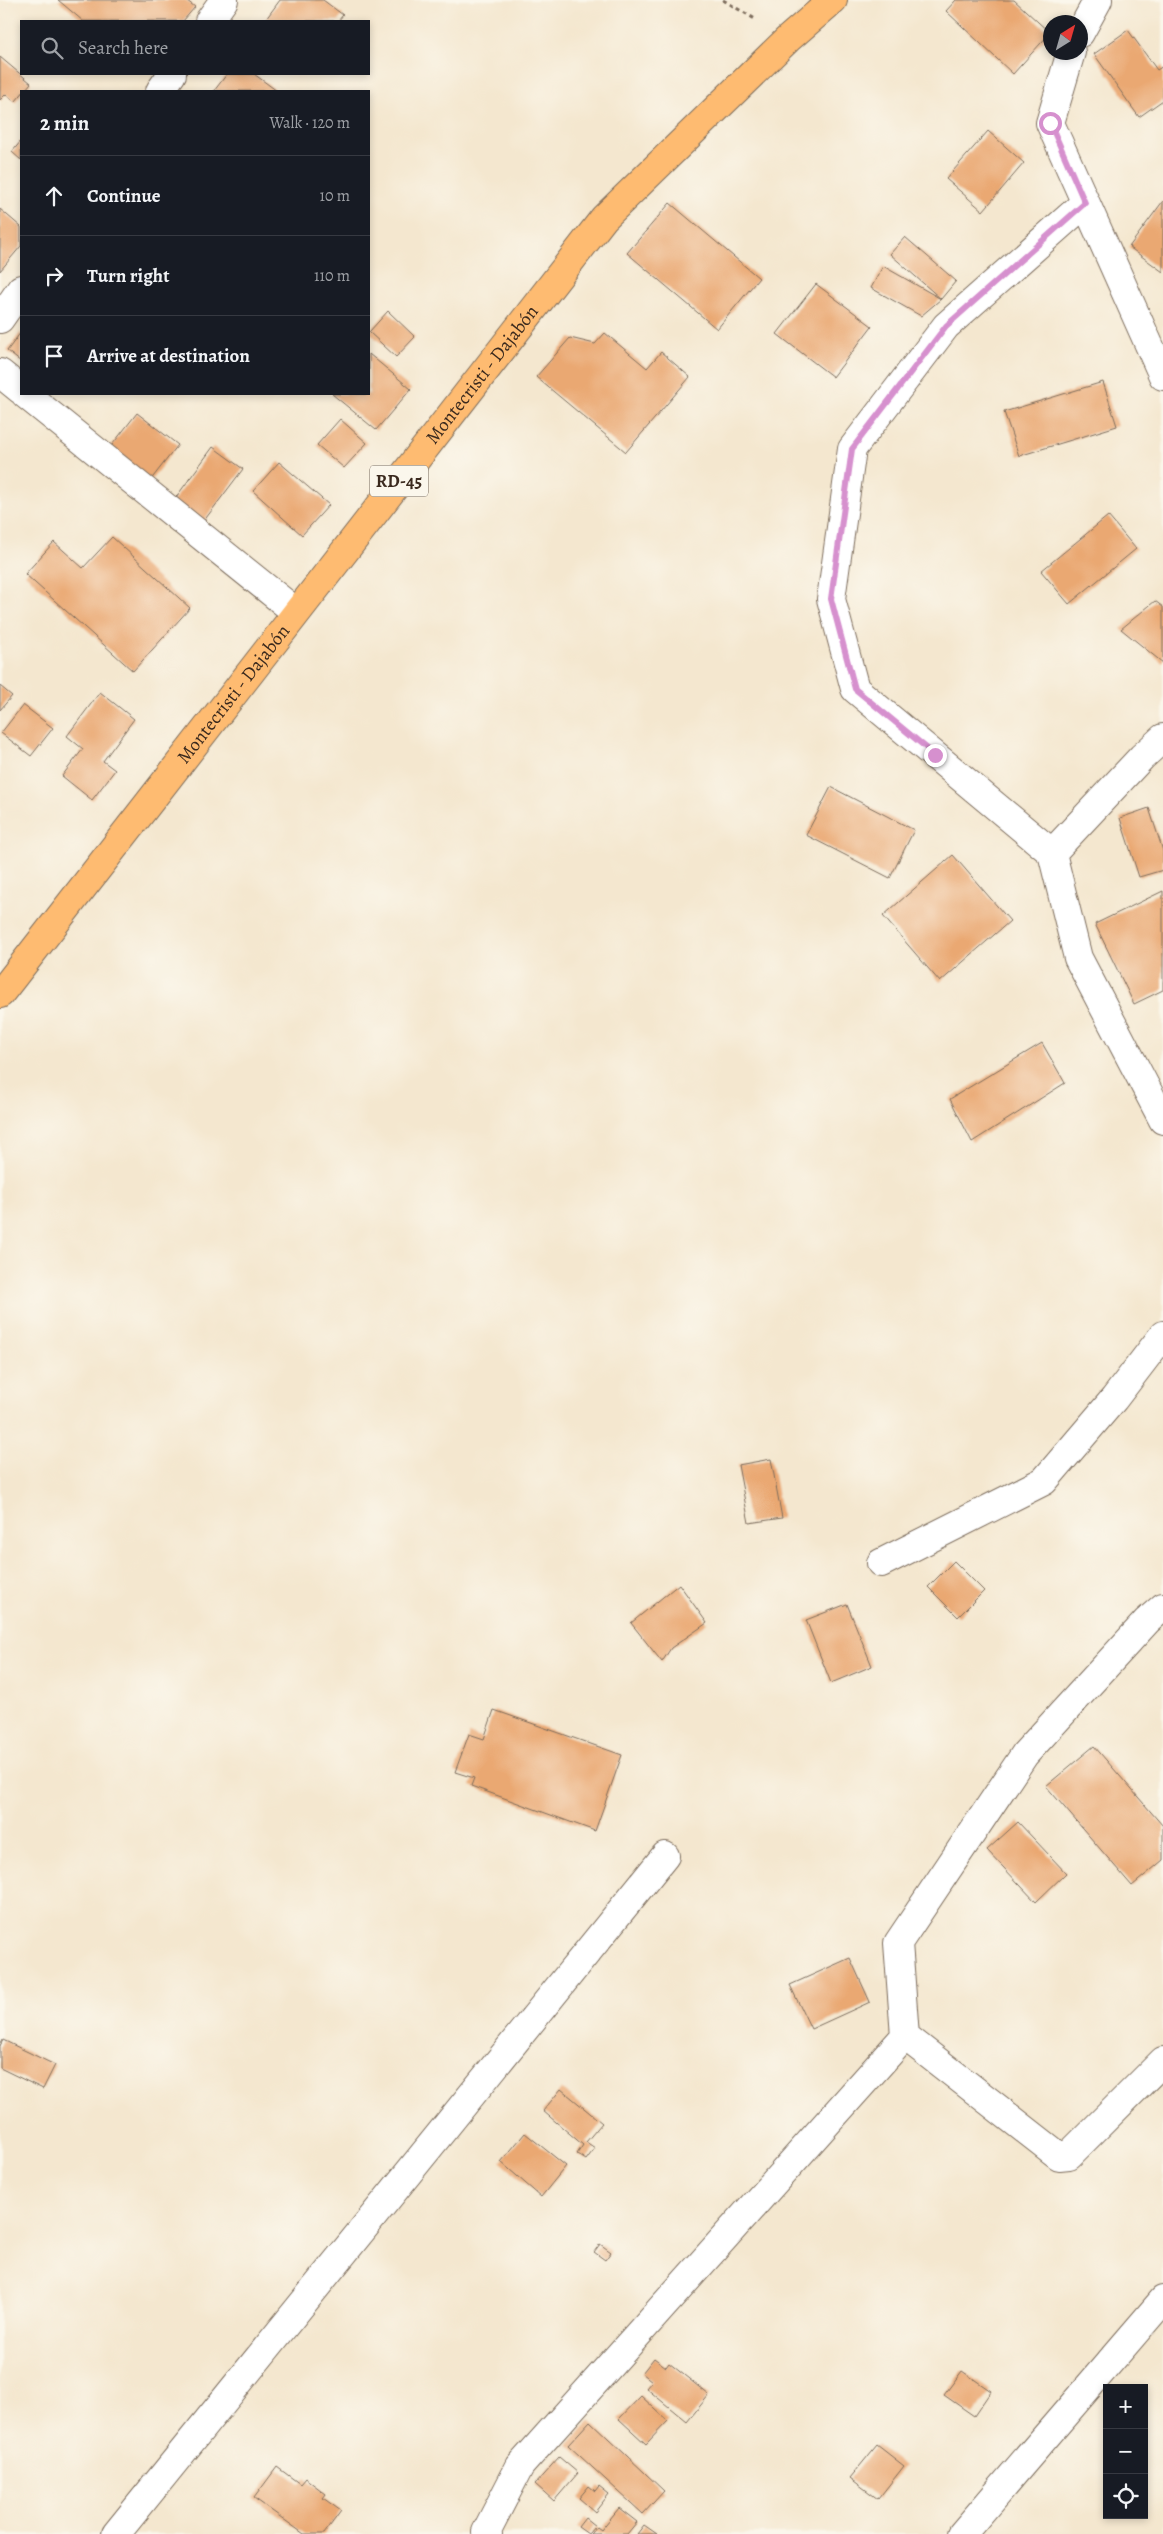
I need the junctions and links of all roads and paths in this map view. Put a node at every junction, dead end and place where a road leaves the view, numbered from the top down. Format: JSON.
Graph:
{"nodes":[{"id":1,"x":224,"y":0,"type":"edge"},
{"id":2,"x":833,"y":0,"type":"edge"},
{"id":3,"x":1098,"y":0,"type":"edge"},
{"id":4,"x":1088,"y":19,"type":"edge"},
{"id":5,"x":210,"y":20,"type":"edge"},
{"id":6,"x":1069,"y":60,"type":"edge"},
{"id":7,"x":171,"y":75,"type":"edge"},
{"id":8,"x":161,"y":90,"type":"edge"},
{"id":9,"x":1085,"y":203,"type":"junction"},
{"id":10,"x":20,"y":290,"type":"edge"},
{"id":11,"x":0,"y":319,"type":"edge"},
{"id":12,"x":0,"y":373,"type":"edge"},
{"id":13,"x":1163,"y":376,"type":"edge"},
{"id":14,"x":20,"y":389,"type":"edge"},
{"id":15,"x":26,"y":395,"type":"edge"},
{"id":16,"x":296,"y":612,"type":"junction"},
{"id":17,"x":1163,"y":738,"type":"edge"},
{"id":18,"x":1052,"y":853,"type":"junction"},
{"id":19,"x":0,"y":994,"type":"edge"},
{"id":20,"x":1163,"y":1120,"type":"edge"},
{"id":21,"x":1163,"y":1335,"type":"edge"},
{"id":22,"x":881,"y":1563,"type":"dead end"},
{"id":23,"x":1163,"y":1608,"type":"edge"},
{"id":24,"x":665,"y":1856,"type":"dead end"},
{"id":25,"x":904,"y":2036,"type":"junction"},
{"id":26,"x":1163,"y":2061,"type":"edge"},
{"id":27,"x":1163,"y":2300,"type":"edge"},
{"id":28,"x":116,"y":2534,"type":"edge"},
{"id":29,"x":488,"y":2534,"type":"edge"},
{"id":30,"x":962,"y":2534,"type":"edge"}],
"edges":[{"from":1,"to":5,"type":"street"},
{"from":2,"to":16,"type":"main road","name":"Montecristi - Dajabón","number":"RD-45"},
{"from":3,"to":4,"type":"street"},
{"from":6,"to":9,"type":"street"},
{"from":7,"to":8,"type":"street"},
{"from":9,"to":13,"type":"street"},
{"from":9,"to":18,"type":"street"},
{"from":10,"to":11,"type":"street"},
{"from":12,"to":14,"type":"street"},
{"from":15,"to":16,"type":"street"},
{"from":16,"to":19,"type":"main road","name":"Montecristi - Dajabón","number":"RD-45"},
{"from":17,"to":18,"type":"street"},
{"from":18,"to":20,"type":"street"},
{"from":21,"to":22,"type":"street"},
{"from":23,"to":25,"type":"street"},
{"from":24,"to":28,"type":"street"},
{"from":25,"to":26,"type":"street"},
{"from":25,"to":29,"type":"street"},
{"from":27,"to":30,"type":"street"}]}
